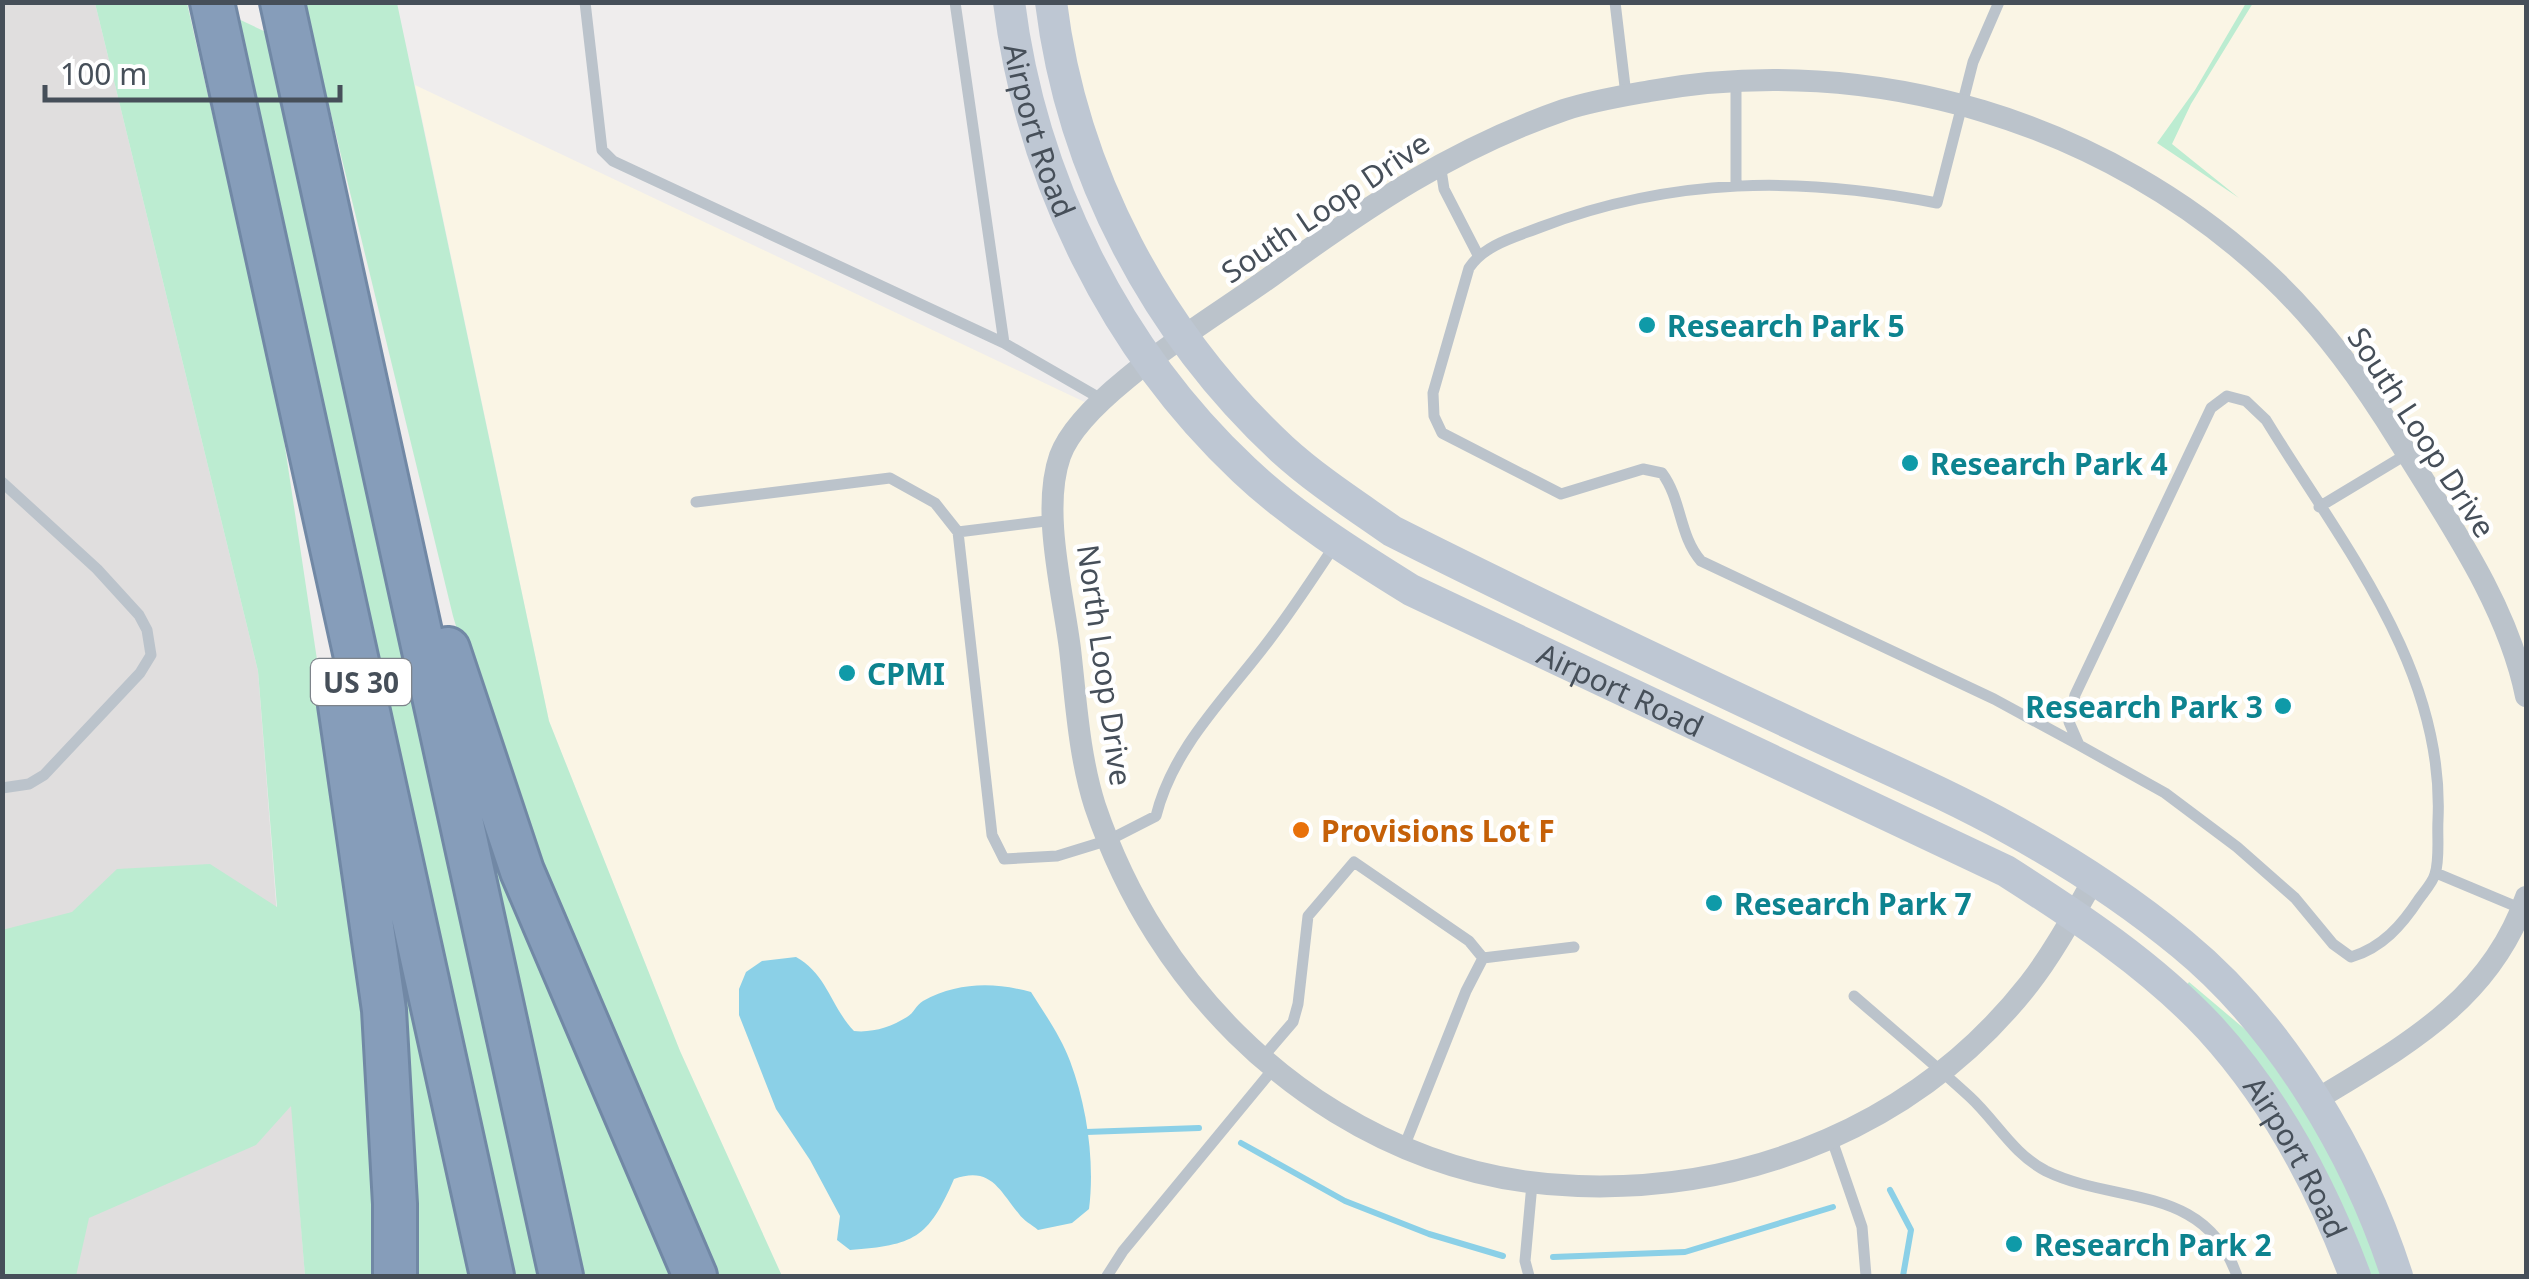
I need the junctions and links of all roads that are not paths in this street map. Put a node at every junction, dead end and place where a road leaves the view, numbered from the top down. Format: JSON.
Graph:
{"nodes":[{"id":1,"x":212,"y":2,"type":"edge"},
{"id":2,"x":282,"y":2,"type":"edge"},
{"id":3,"x":585,"y":2,"type":"edge"},
{"id":4,"x":956,"y":2,"type":"edge"},
{"id":5,"x":1009,"y":2,"type":"edge"},
{"id":6,"x":1051,"y":2,"type":"edge"},
{"id":7,"x":1615,"y":2,"type":"edge"},
{"id":8,"x":1995,"y":4,"type":"edge"},
{"id":9,"x":1736,"y":79,"type":"junction"},
{"id":10,"x":1626,"y":95,"type":"junction"},
{"id":11,"x":1962,"y":105,"type":"junction"},
{"id":12,"x":1440,"y":162,"type":"junction"},
{"id":13,"x":1736,"y":184,"type":"junction"},
{"id":14,"x":1478,"y":255,"type":"junction"},
{"id":15,"x":1183,"y":339,"type":"junction"},
{"id":16,"x":1004,"y":343,"type":"junction"},
{"id":17,"x":1150,"y":361,"type":"junction"},
{"id":18,"x":364,"y":364,"type":"junction"},
{"id":19,"x":1103,"y":400,"type":"junction"},
{"id":20,"x":2407,"y":454,"type":"junction"},
{"id":21,"x":2,"y":482,"type":"edge"},
{"id":22,"x":316,"y":482,"type":"junction"},
{"id":23,"x":696,"y":502,"type":"dead end"},
{"id":24,"x":2320,"y":508,"type":"junction"},
{"id":25,"x":1054,"y":520,"type":"junction"},
{"id":26,"x":958,"y":532,"type":"junction"},
{"id":27,"x":1336,"y":543,"type":"junction"},
{"id":28,"x":2526,"y":696,"type":"edge"},
{"id":29,"x":2078,"y":744,"type":"junction"},
{"id":30,"x":2,"y":788,"type":"edge"},
{"id":31,"x":1109,"y":840,"type":"junction"},
{"id":32,"x":2436,"y":874,"type":"junction"},
{"id":33,"x":2094,"y":879,"type":"junction"},
{"id":34,"x":2524,"y":903,"type":"edge"},
{"id":35,"x":2074,"y":914,"type":"junction"},
{"id":36,"x":1574,"y":947,"type":"dead end"},
{"id":37,"x":1483,"y":958,"type":"junction"},
{"id":38,"x":1854,"y":996,"type":"dead end"},
{"id":39,"x":1268,"y":1063,"type":"junction"},
{"id":40,"x":1942,"y":1073,"type":"junction"},
{"id":41,"x":2316,"y":1100,"type":"junction"},
{"id":42,"x":1832,"y":1140,"type":"junction"},
{"id":43,"x":1404,"y":1147,"type":"junction"},
{"id":44,"x":1532,"y":1184,"type":"junction"},
{"id":45,"x":395,"y":1276,"type":"edge"},
{"id":46,"x":492,"y":1276,"type":"edge"},
{"id":47,"x":562,"y":1276,"type":"edge"},
{"id":48,"x":695,"y":1276,"type":"edge"},
{"id":49,"x":1106,"y":1276,"type":"edge"},
{"id":50,"x":1529,"y":1276,"type":"edge"},
{"id":51,"x":1866,"y":1276,"type":"edge"},
{"id":52,"x":2237,"y":1276,"type":"edge"},
{"id":53,"x":2355,"y":1276,"type":"edge"},
{"id":54,"x":2397,"y":1276,"type":"edge"}],
"edges":[{"from":1,"to":22,"type":"highway","number":"US 30"},
{"from":2,"to":18,"type":"highway","number":"US 30"},
{"from":3,"to":16,"type":"lane"},
{"from":4,"to":16,"type":"lane"},
{"from":5,"to":17,"type":"main road","name":"Airport Road"},
{"from":6,"to":15,"type":"main road","name":"Airport Road"},
{"from":7,"to":10,"type":"lane"},
{"from":8,"to":11,"type":"lane"},
{"from":9,"to":10,"type":"street","name":"South Loop Drive"},
{"from":9,"to":11,"type":"street","name":"South Loop Drive"},
{"from":9,"to":13,"type":"lane"},
{"from":10,"to":12,"type":"street","name":"South Loop Drive"},
{"from":11,"to":13,"type":"lane"},
{"from":11,"to":20,"type":"street","name":"South Loop Drive"},
{"from":12,"to":14,"type":"lane"},
{"from":12,"to":15,"type":"street","name":"South Loop Drive"},
{"from":13,"to":14,"type":"lane"},
{"from":14,"to":29,"type":"lane"},
{"from":15,"to":17,"type":"street","name":"South Loop Drive"},
{"from":15,"to":33,"type":"main road","name":"Airport Road"},
{"from":16,"to":19,"type":"lane"},
{"from":17,"to":19,"type":"street","name":"North Loop Drive"},
{"from":17,"to":27,"type":"main road","name":"Airport Road"},
{"from":18,"to":47,"type":"highway","number":"US 30"},
{"from":18,"to":48,"type":"highway"},
{"from":19,"to":25,"type":"street","name":"North Loop Drive"},
{"from":20,"to":24,"type":"lane"},
{"from":20,"to":28,"type":"street","name":"South Loop Drive"},
{"from":21,"to":30,"type":"lane"},
{"from":22,"to":45,"type":"highway"},
{"from":22,"to":46,"type":"highway","number":"US 30"},
{"from":23,"to":26,"type":"lane"},
{"from":24,"to":29,"type":"lane"},
{"from":24,"to":32,"type":"lane"},
{"from":25,"to":26,"type":"lane"},
{"from":25,"to":31,"type":"street","name":"North Loop Drive"},
{"from":26,"to":31,"type":"lane"},
{"from":27,"to":31,"type":"lane"},
{"from":27,"to":35,"type":"main road","name":"Airport Road"},
{"from":29,"to":32,"type":"lane"},
{"from":31,"to":39,"type":"street","name":"North Loop Drive"},
{"from":32,"to":34,"type":"lane"},
{"from":33,"to":35,"type":"street","name":"North Loop Drive"},
{"from":33,"to":41,"type":"main road","name":"Airport Road"},
{"from":34,"to":41,"type":"street"},
{"from":35,"to":40,"type":"street","name":"North Loop Drive"},
{"from":35,"to":53,"type":"main road","name":"Airport Road"},
{"from":36,"to":37,"type":"lane"},
{"from":37,"to":39,"type":"lane"},
{"from":37,"to":43,"type":"lane"},
{"from":38,"to":40,"type":"lane"},
{"from":39,"to":43,"type":"street","name":"North Loop Drive"},
{"from":39,"to":49,"type":"lane"},
{"from":40,"to":42,"type":"street","name":"North Loop Drive"},
{"from":40,"to":52,"type":"lane"},
{"from":41,"to":54,"type":"main road","name":"Airport Road"},
{"from":42,"to":44,"type":"street","name":"North Loop Drive"},
{"from":42,"to":51,"type":"lane"},
{"from":43,"to":44,"type":"street","name":"North Loop Drive"},
{"from":44,"to":50,"type":"lane"}]}
